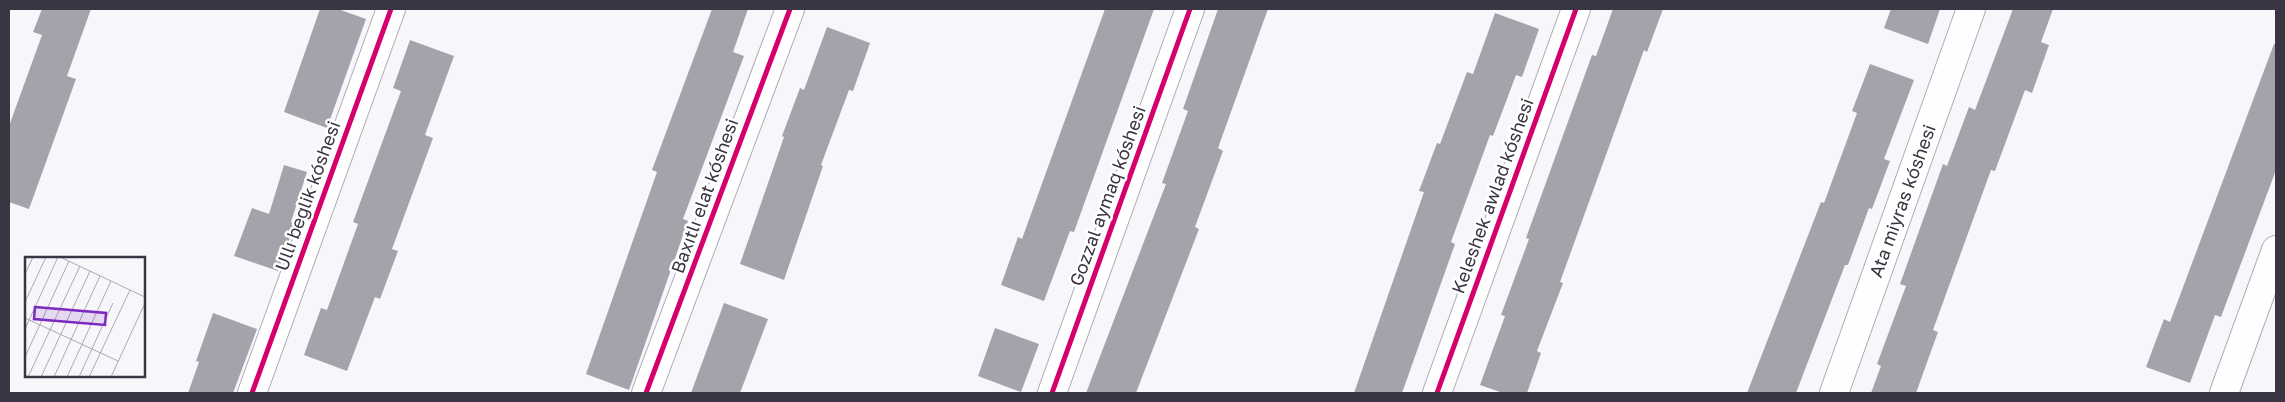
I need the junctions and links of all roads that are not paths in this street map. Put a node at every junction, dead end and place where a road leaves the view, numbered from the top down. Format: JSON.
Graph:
{"nodes":[{"id":1,"x":392,"y":9,"type":"edge"},
{"id":2,"x":790,"y":9,"type":"edge"},
{"id":3,"x":1190,"y":9,"type":"edge"},
{"id":4,"x":1576,"y":9,"type":"edge"},
{"id":5,"x":1971,"y":9,"type":"edge"},
{"id":6,"x":2276,"y":250,"type":"edge"},
{"id":7,"x":252,"y":393,"type":"edge"},
{"id":8,"x":646,"y":393,"type":"edge"},
{"id":9,"x":1052,"y":393,"type":"edge"},
{"id":10,"x":1437,"y":393,"type":"edge"},
{"id":11,"x":1834,"y":393,"type":"edge"},
{"id":12,"x":2224,"y":393,"type":"edge"}],
"edges":[{"from":1,"to":7,"type":"street","name":"Ullı beglik kóshesi"},
{"from":2,"to":8,"type":"street","name":"Baxıtlı elat kóshesi"},
{"from":3,"to":9,"type":"street","name":"Gozzal aymaq kóshesi"},
{"from":4,"to":10,"type":"street","name":"Keleshek awlad kóshesi"},
{"from":5,"to":11,"type":"street","name":"Ata miyras kóshesi"},
{"from":6,"to":12,"type":"street"}]}
